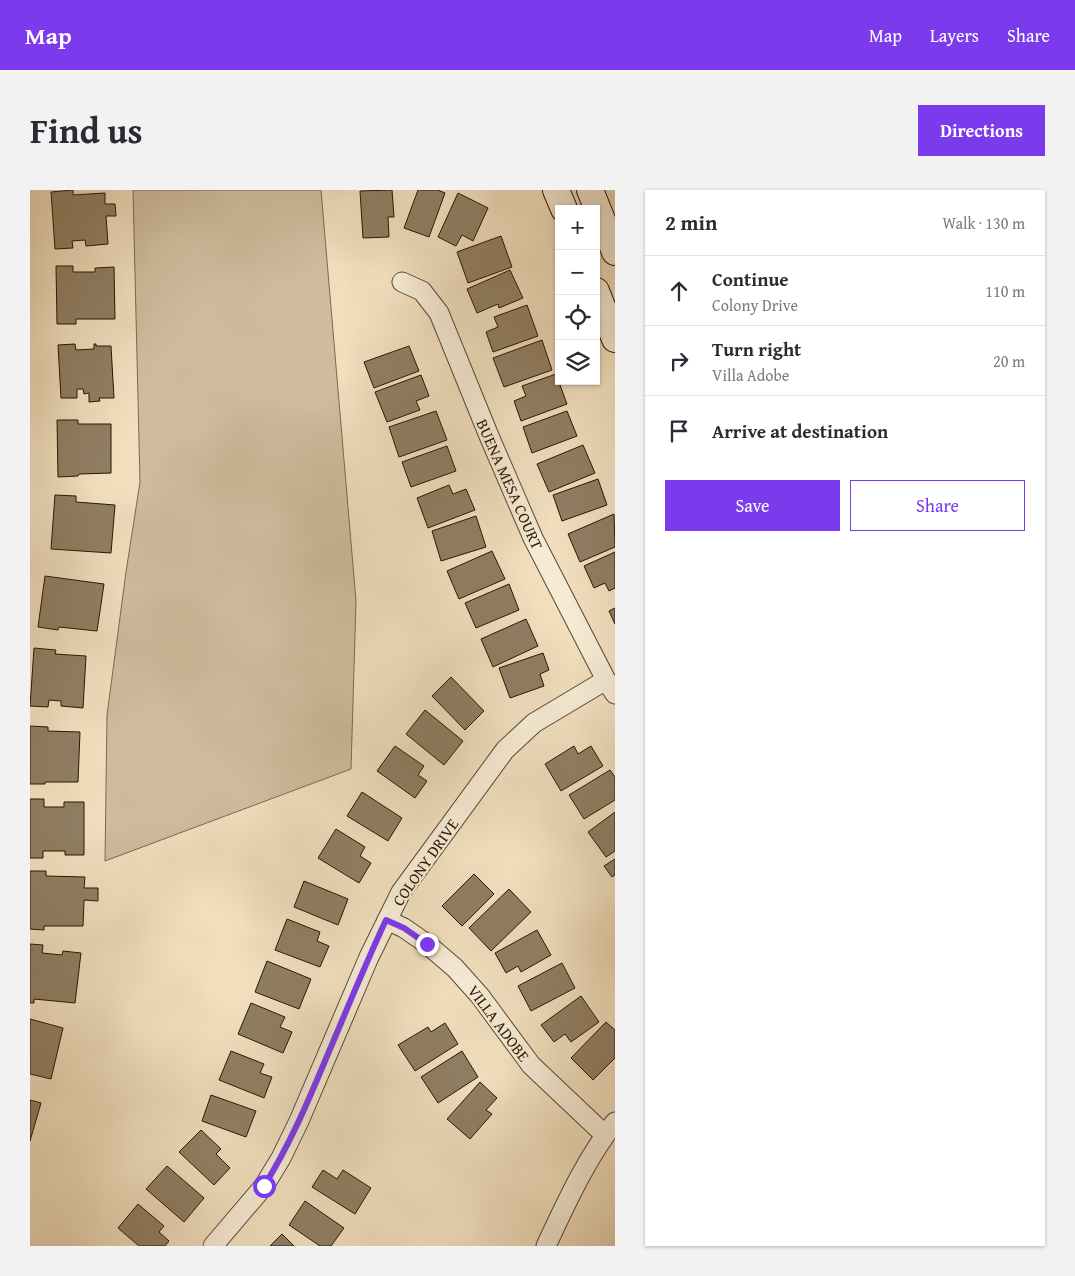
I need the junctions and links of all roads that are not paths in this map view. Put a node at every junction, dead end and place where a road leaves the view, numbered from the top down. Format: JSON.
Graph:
{"nodes":[{"id":1,"x":556,"y":190,"type":"edge"},
{"id":2,"x":590,"y":190,"type":"edge"},
{"id":3,"x":562,"y":205,"type":"edge"},
{"id":4,"x":615,"y":252,"type":"edge"},
{"id":5,"x":402,"y":282,"type":"dead end"},
{"id":6,"x":598,"y":295,"type":"edge"},
{"id":7,"x":615,"y":339,"type":"edge"},
{"id":8,"x":610,"y":687,"type":"edge"},
{"id":9,"x":386,"y":920,"type":"junction"},
{"id":10,"x":610,"y":1128,"type":"edge"},
{"id":11,"x":213,"y":1246,"type":"edge"},
{"id":12,"x":546,"y":1246,"type":"edge"}],
"edges":[{"from":1,"to":3,"type":"main road"},
{"from":2,"to":4,"type":"main road"},
{"from":5,"to":8,"type":"street","name":"BUENA MESA COURT"},
{"from":6,"to":7,"type":"main road"},
{"from":8,"to":9,"type":"street","name":"COLONY DRIVE"},
{"from":9,"to":10,"type":"street","name":"VILLA ADOBE"},
{"from":9,"to":11,"type":"street","name":"COLONY DRIVE"},
{"from":10,"to":12,"type":"street"}]}
